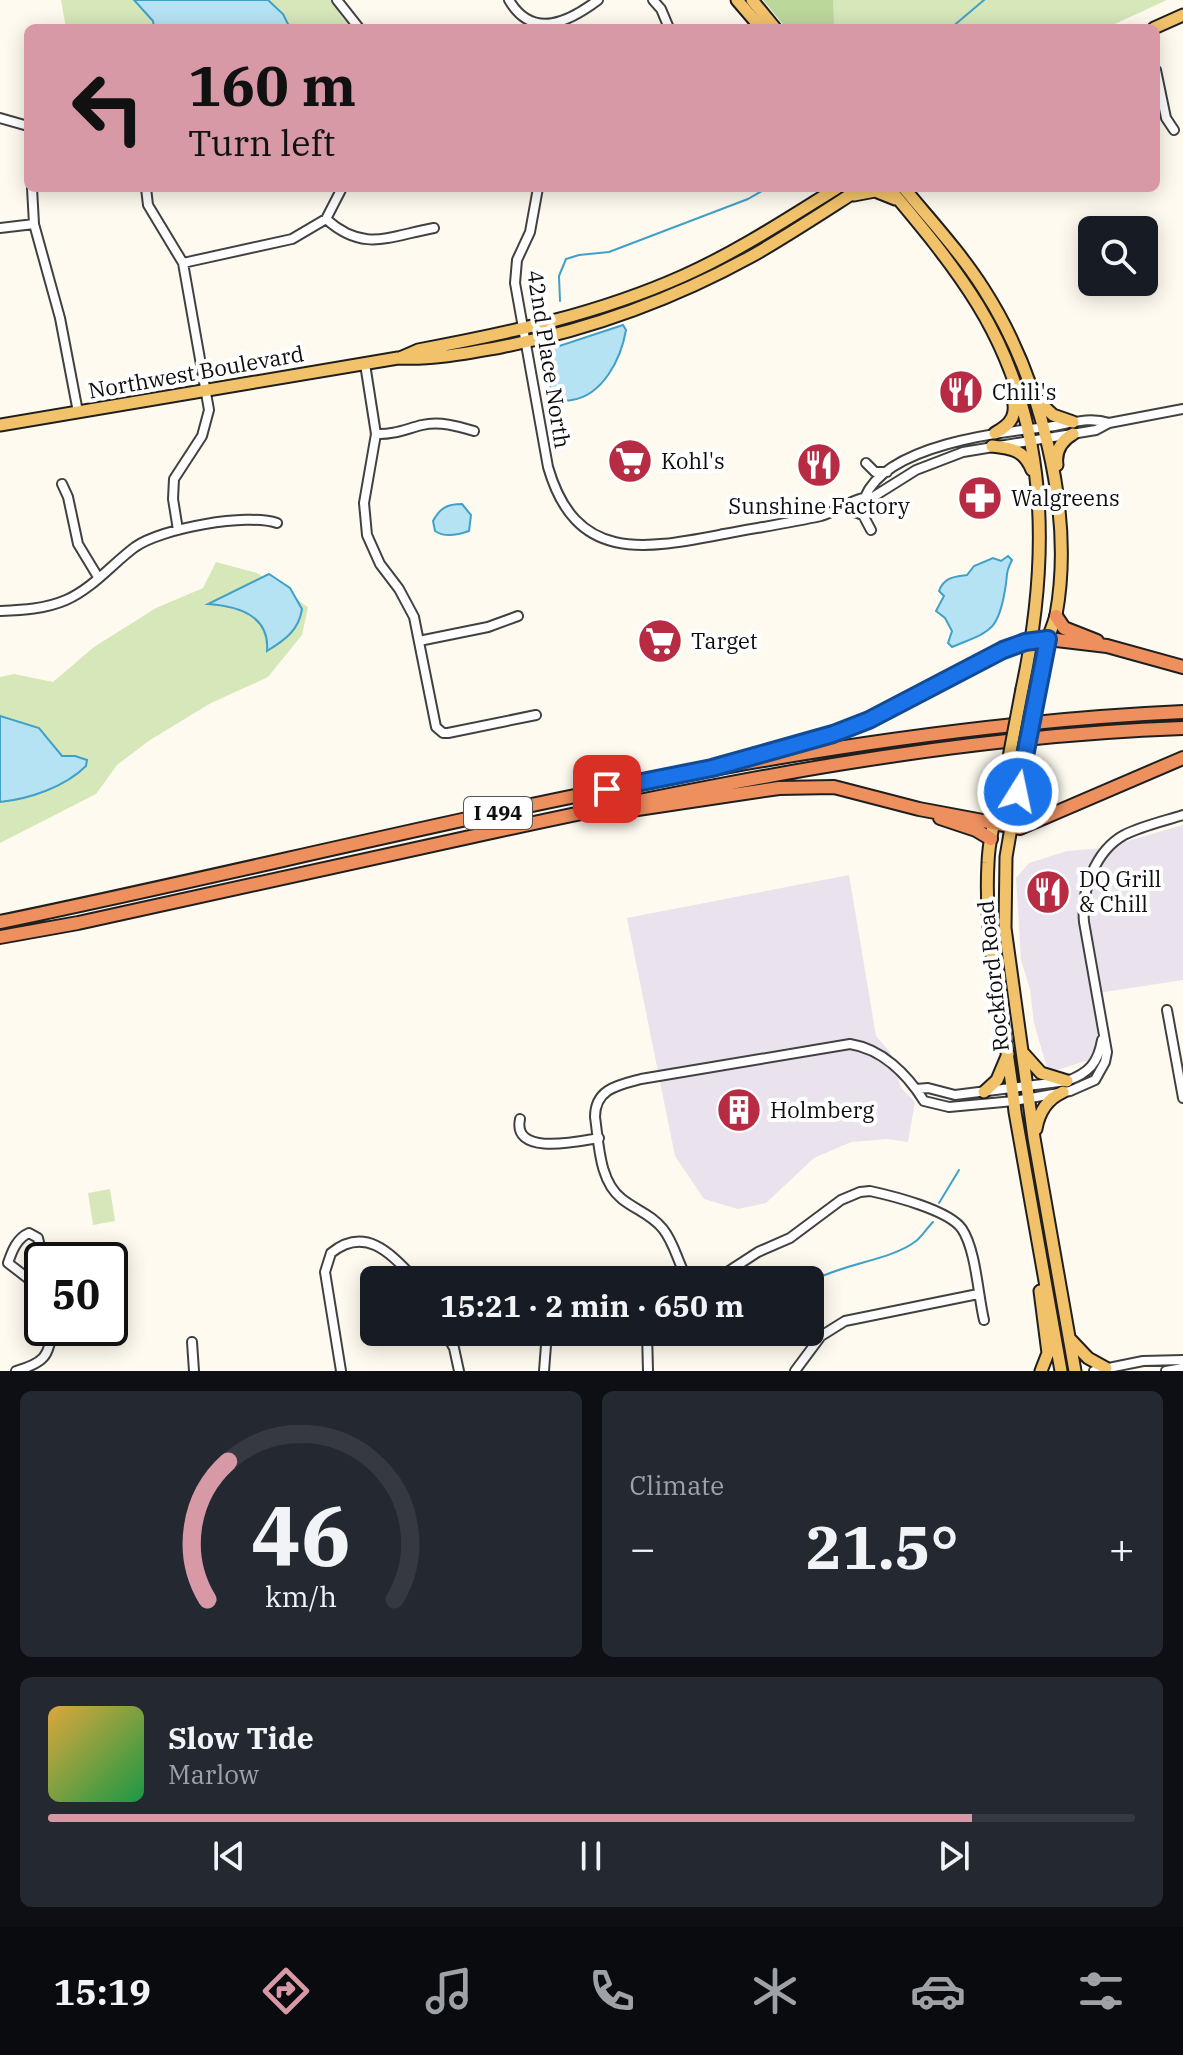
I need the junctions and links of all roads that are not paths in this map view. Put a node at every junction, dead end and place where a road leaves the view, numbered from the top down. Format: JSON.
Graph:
{"nodes":[{"id":1,"x":337,"y":0,"type":"edge"},
{"id":2,"x":509,"y":0,"type":"edge"},
{"id":3,"x":598,"y":0,"type":"edge"},
{"id":4,"x":653,"y":0,"type":"edge"},
{"id":5,"x":737,"y":0,"type":"edge"},
{"id":6,"x":752,"y":0,"type":"edge"},
{"id":7,"x":1183,"y":15,"type":"edge"},
{"id":8,"x":356,"y":24,"type":"edge"},
{"id":9,"x":544,"y":24,"type":"edge"},
{"id":10,"x":551,"y":24,"type":"edge"},
{"id":11,"x":667,"y":24,"type":"edge"},
{"id":12,"x":758,"y":24,"type":"edge"},
{"id":13,"x":772,"y":24,"type":"edge"},
{"id":14,"x":1160,"y":25,"type":"edge"},
{"id":15,"x":1160,"y":89,"type":"edge"},
{"id":16,"x":0,"y":118,"type":"edge"},
{"id":17,"x":24,"y":125,"type":"edge"},
{"id":18,"x":1174,"y":130,"type":"dead end"},
{"id":19,"x":32,"y":192,"type":"edge"},
{"id":20,"x":146,"y":192,"type":"edge"},
{"id":21,"x":340,"y":192,"type":"edge"},
{"id":22,"x":537,"y":192,"type":"edge"},
{"id":23,"x":878,"y":192,"type":"edge"},
{"id":24,"x":892,"y":192,"type":"edge"},
{"id":25,"x":907,"y":192,"type":"edge"},
{"id":26,"x":916,"y":192,"type":"edge"},
{"id":27,"x":842,"y":193,"type":"edge"},
{"id":28,"x":906,"y":209,"type":"junction"},
{"id":29,"x":326,"y":219,"type":"junction"},
{"id":30,"x":34,"y":224,"type":"junction"},
{"id":31,"x":0,"y":228,"type":"edge"},
{"id":32,"x":434,"y":228,"type":"dead end"},
{"id":33,"x":941,"y":232,"type":"junction"},
{"id":34,"x":183,"y":263,"type":"junction"},
{"id":35,"x":524,"y":329,"type":"junction"},
{"id":36,"x":526,"y":342,"type":"junction"},
{"id":37,"x":398,"y":358,"type":"junction"},
{"id":38,"x":1007,"y":363,"type":"junction"},
{"id":39,"x":365,"y":364,"type":"junction"},
{"id":40,"x":207,"y":390,"type":"junction"},
{"id":41,"x":1035,"y":396,"type":"junction"},
{"id":42,"x":1183,"y":409,"type":"edge"},
{"id":43,"x":78,"y":412,"type":"junction"},
{"id":44,"x":0,"y":425,"type":"edge"},
{"id":45,"x":1073,"y":428,"type":"junction"},
{"id":46,"x":474,"y":431,"type":"dead end"},
{"id":47,"x":995,"y":433,"type":"junction"},
{"id":48,"x":1045,"y":433,"type":"junction"},
{"id":49,"x":376,"y":434,"type":"junction"},
{"id":50,"x":1030,"y":434,"type":"junction"},
{"id":51,"x":992,"y":446,"type":"junction"},
{"id":52,"x":866,"y":463,"type":"dead end"},
{"id":53,"x":888,"y":472,"type":"junction"},
{"id":54,"x":62,"y":484,"type":"dead end"},
{"id":55,"x":1038,"y":492,"type":"junction"},
{"id":56,"x":865,"y":497,"type":"junction"},
{"id":57,"x":843,"y":508,"type":"junction"},
{"id":58,"x":277,"y":523,"type":"dead end"},
{"id":59,"x":178,"y":530,"type":"junction"},
{"id":60,"x":871,"y":530,"type":"dead end"},
{"id":61,"x":1059,"y":552,"type":"junction"},
{"id":62,"x":98,"y":577,"type":"junction"},
{"id":63,"x":0,"y":611,"type":"edge"},
{"id":64,"x":518,"y":616,"type":"dead end"},
{"id":65,"x":1056,"y":616,"type":"junction"},
{"id":66,"x":1048,"y":639,"type":"junction"},
{"id":67,"x":1032,"y":640,"type":"junction"},
{"id":68,"x":419,"y":641,"type":"junction"},
{"id":69,"x":1107,"y":646,"type":"junction"},
{"id":70,"x":1183,"y":667,"type":"edge"},
{"id":71,"x":1183,"y":712,"type":"edge"},
{"id":72,"x":536,"y":715,"type":"dead end"},
{"id":73,"x":1183,"y":728,"type":"edge"},
{"id":74,"x":1183,"y":758,"type":"edge"},
{"id":75,"x":712,"y":768,"type":"junction"},
{"id":76,"x":919,"y":809,"type":"junction"},
{"id":77,"x":584,"y":812,"type":"junction"},
{"id":78,"x":1183,"y":815,"type":"edge"},
{"id":79,"x":995,"y":823,"type":"junction"},
{"id":80,"x":1011,"y":827,"type":"junction"},
{"id":81,"x":991,"y":839,"type":"junction"},
{"id":82,"x":0,"y":922,"type":"edge"},
{"id":83,"x":0,"y":937,"type":"edge"},
{"id":84,"x":1167,"y":1010,"type":"dead end"},
{"id":85,"x":1021,"y":1050,"type":"junction"},
{"id":86,"x":1008,"y":1053,"type":"junction"},
{"id":87,"x":1065,"y":1086,"type":"junction"},
{"id":88,"x":916,"y":1089,"type":"junction"},
{"id":89,"x":984,"y":1092,"type":"junction"},
{"id":90,"x":1028,"y":1093,"type":"junction"},
{"id":91,"x":1014,"y":1095,"type":"junction"},
{"id":92,"x":1183,"y":1098,"type":"edge"},
{"id":93,"x":520,"y":1119,"type":"dead end"},
{"id":94,"x":599,"y":1138,"type":"junction"},
{"id":95,"x":1034,"y":1138,"type":"junction"},
{"id":96,"x":39,"y":1242,"type":"edge"},
{"id":97,"x":401,"y":1266,"type":"edge"},
{"id":98,"x":682,"y":1266,"type":"edge"},
{"id":99,"x":736,"y":1266,"type":"edge"},
{"id":100,"x":24,"y":1274,"type":"edge"},
{"id":101,"x":1042,"y":1274,"type":"junction"},
{"id":102,"x":978,"y":1294,"type":"junction"},
{"id":103,"x":984,"y":1320,"type":"dead end"},
{"id":104,"x":1069,"y":1338,"type":"junction"},
{"id":105,"x":192,"y":1342,"type":"dead end"},
{"id":106,"x":50,"y":1346,"type":"edge"},
{"id":107,"x":453,"y":1346,"type":"edge"},
{"id":108,"x":546,"y":1346,"type":"edge"},
{"id":109,"x":647,"y":1346,"type":"edge"},
{"id":110,"x":1183,"y":1360,"type":"edge"},
{"id":111,"x":1183,"y":1368,"type":"edge"},
{"id":112,"x":1100,"y":1370,"type":"edge"},
{"id":113,"x":16,"y":1371,"type":"edge"},
{"id":114,"x":194,"y":1371,"type":"edge"},
{"id":115,"x":341,"y":1371,"type":"edge"},
{"id":116,"x":459,"y":1371,"type":"edge"},
{"id":117,"x":544,"y":1371,"type":"edge"},
{"id":118,"x":648,"y":1371,"type":"edge"},
{"id":119,"x":795,"y":1371,"type":"edge"},
{"id":120,"x":1041,"y":1371,"type":"edge"},
{"id":121,"x":1061,"y":1371,"type":"edge"},
{"id":122,"x":1075,"y":1371,"type":"edge"},
{"id":123,"x":1166,"y":1371,"type":"edge"}],
"edges":[{"from":1,"to":8,"type":"street"},
{"from":2,"to":9,"type":"street"},
{"from":3,"to":10,"type":"street"},
{"from":4,"to":11,"type":"street"},
{"from":5,"to":12,"type":"main road"},
{"from":6,"to":13,"type":"main road"},
{"from":7,"to":14,"type":"main road"},
{"from":15,"to":18,"type":"street"},
{"from":16,"to":17,"type":"street"},
{"from":19,"to":30,"type":"street"},
{"from":20,"to":34,"type":"street"},
{"from":21,"to":29,"type":"street"},
{"from":22,"to":35,"type":"street","name":"42nd Place North"},
{"from":23,"to":28,"type":"main road"},
{"from":24,"to":28,"type":"main road","name":"Rockford Road"},
{"from":25,"to":33,"type":"main road","name":"Rockford Road"},
{"from":26,"to":33,"type":"main road"},
{"from":27,"to":35,"type":"main road","name":"Northwest Boulevard"},
{"from":27,"to":36,"type":"main road","name":"Northwest Boulevard"},
{"from":28,"to":38,"type":"main road","name":"Rockford Road"},
{"from":29,"to":32,"type":"street"},
{"from":29,"to":34,"type":"street"},
{"from":30,"to":31,"type":"street"},
{"from":30,"to":43,"type":"street"},
{"from":33,"to":41,"type":"main road","name":"Rockford Road"},
{"from":34,"to":40,"type":"street"},
{"from":35,"to":36,"type":"street","name":"42nd Place North"},
{"from":35,"to":37,"type":"main road","name":"Northwest Boulevard"},
{"from":36,"to":37,"type":"main road","name":"Northwest Boulevard"},
{"from":36,"to":57,"type":"street","name":"42nd Place North"},
{"from":37,"to":39,"type":"main road","name":"Northwest Boulevard"},
{"from":38,"to":47,"type":"main road"},
{"from":38,"to":50,"type":"main road","name":"Rockford Road"},
{"from":39,"to":40,"type":"main road","name":"Northwest Boulevard"},
{"from":39,"to":49,"type":"street"},
{"from":40,"to":43,"type":"main road","name":"Northwest Boulevard"},
{"from":40,"to":59,"type":"street"},
{"from":41,"to":45,"type":"main road"},
{"from":41,"to":48,"type":"main road","name":"Rockford Road"},
{"from":42,"to":45,"type":"street"},
{"from":43,"to":44,"type":"main road","name":"Northwest Boulevard"},
{"from":45,"to":48,"type":"street"},
{"from":45,"to":61,"type":"main road"},
{"from":46,"to":49,"type":"street"},
{"from":47,"to":50,"type":"street"},
{"from":47,"to":53,"type":"street"},
{"from":48,"to":50,"type":"street"},
{"from":48,"to":61,"type":"main road","name":"Rockford Road"},
{"from":49,"to":68,"type":"street"},
{"from":50,"to":51,"type":"street"},
{"from":50,"to":55,"type":"main road","name":"Rockford Road"},
{"from":51,"to":55,"type":"main road"},
{"from":51,"to":56,"type":"street"},
{"from":52,"to":53,"type":"street"},
{"from":53,"to":56,"type":"street"},
{"from":54,"to":62,"type":"street"},
{"from":55,"to":67,"type":"main road","name":"Rockford Road"},
{"from":56,"to":57,"type":"street"},
{"from":57,"to":60,"type":"street"},
{"from":58,"to":59,"type":"street"},
{"from":59,"to":62,"type":"street"},
{"from":61,"to":65,"type":"main road","name":"Rockford Road"},
{"from":62,"to":63,"type":"street"},
{"from":64,"to":68,"type":"street"},
{"from":65,"to":66,"type":"main road","name":"Rockford Road"},
{"from":65,"to":69,"type":"highway"},
{"from":66,"to":67,"type":"highway"},
{"from":66,"to":69,"type":"highway"},
{"from":66,"to":80,"type":"main road","name":"Rockford Road","bridge":true},
{"from":67,"to":75,"type":"highway"},
{"from":67,"to":79,"type":"main road","name":"Rockford Road","bridge":true},
{"from":68,"to":72,"type":"street"},
{"from":69,"to":70,"type":"highway"},
{"from":71,"to":75,"type":"highway","number":"I 494"},
{"from":73,"to":77,"type":"highway","number":"I 494"},
{"from":74,"to":80,"type":"highway"},
{"from":75,"to":82,"type":"highway","number":"I 494"},
{"from":76,"to":77,"type":"highway"},
{"from":76,"to":79,"type":"highway"},
{"from":76,"to":81,"type":"highway"},
{"from":77,"to":83,"type":"highway","number":"I 494"},
{"from":78,"to":87,"type":"street"},
{"from":79,"to":80,"type":"highway"},
{"from":79,"to":81,"type":"main road","name":"Rockford Road"},
{"from":80,"to":85,"type":"main road","name":"Rockford Road"},
{"from":81,"to":86,"type":"main road","name":"Rockford Road"},
{"from":84,"to":92,"type":"street"},
{"from":85,"to":87,"type":"main road"},
{"from":85,"to":90,"type":"main road","name":"Rockford Road"},
{"from":86,"to":89,"type":"main road"},
{"from":86,"to":91,"type":"main road","name":"Rockford Road"},
{"from":87,"to":90,"type":"street"},
{"from":87,"to":95,"type":"main road"},
{"from":88,"to":89,"type":"street"},
{"from":88,"to":91,"type":"street"},
{"from":88,"to":94,"type":"street"},
{"from":89,"to":91,"type":"street"},
{"from":90,"to":91,"type":"street"},
{"from":90,"to":95,"type":"main road","name":"Rockford Road"},
{"from":91,"to":101,"type":"main road","name":"Rockford Road"},
{"from":93,"to":94,"type":"street"},
{"from":94,"to":98,"type":"street"},
{"from":95,"to":104,"type":"main road","name":"Rockford Road"},
{"from":96,"to":100,"type":"street"},
{"from":97,"to":115,"type":"street"},
{"from":99,"to":102,"type":"street"},
{"from":101,"to":120,"type":"main road"},
{"from":101,"to":121,"type":"main road","name":"Rockford Road"},
{"from":102,"to":103,"type":"street"},
{"from":102,"to":119,"type":"street"},
{"from":104,"to":112,"type":"main road"},
{"from":104,"to":122,"type":"main road","name":"Rockford Road"},
{"from":105,"to":114,"type":"street"},
{"from":106,"to":113,"type":"street"},
{"from":107,"to":116,"type":"street"},
{"from":108,"to":117,"type":"street"},
{"from":109,"to":118,"type":"street"},
{"from":110,"to":112,"type":"street"},
{"from":111,"to":123,"type":"street"}]}
